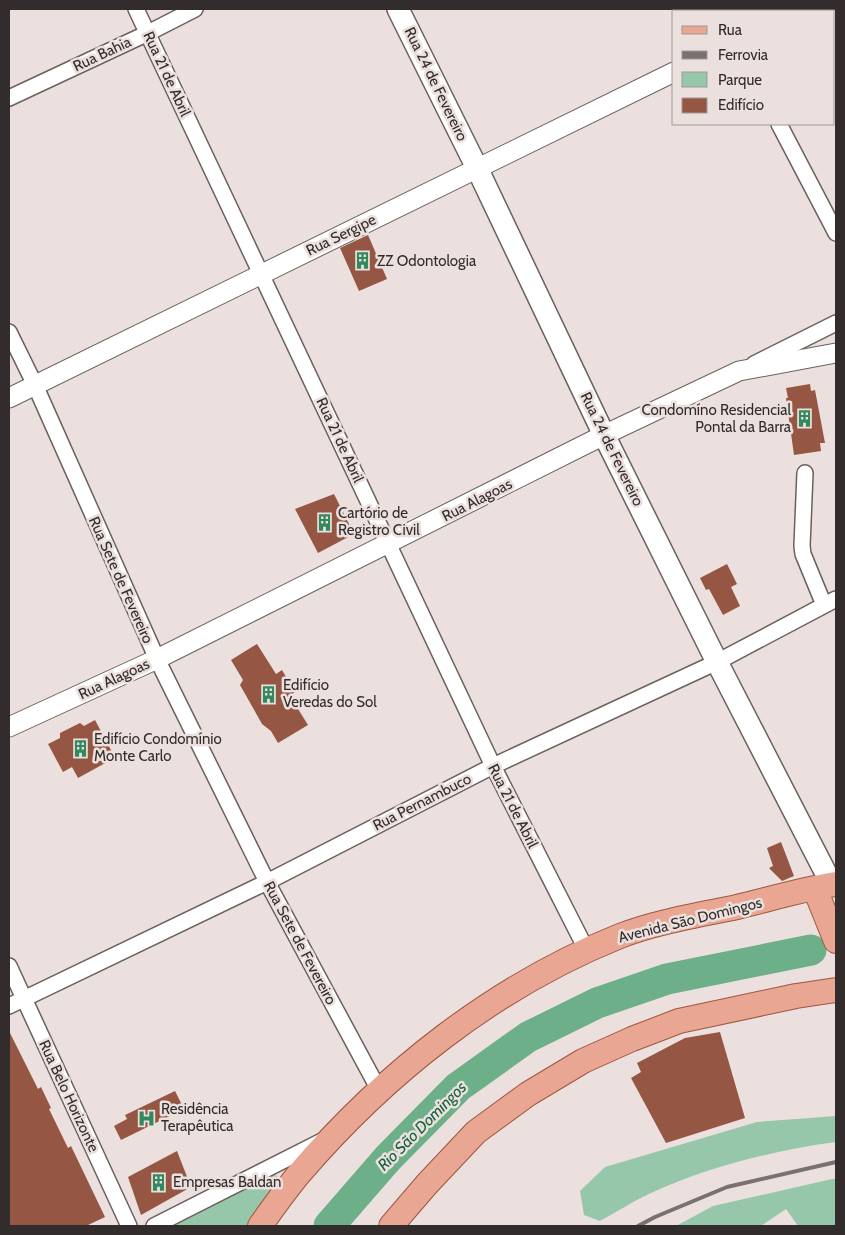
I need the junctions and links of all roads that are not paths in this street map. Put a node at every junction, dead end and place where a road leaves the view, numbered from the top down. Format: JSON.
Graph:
{"nodes":[{"id":1,"x":136,"y":9,"type":"edge"},
{"id":2,"x":195,"y":9,"type":"edge"},
{"id":3,"x":398,"y":9,"type":"edge"},
{"id":4,"x":148,"y":33,"type":"junction"},
{"id":5,"x":672,"y":73,"type":"edge"},
{"id":6,"x":9,"y":98,"type":"edge"},
{"id":7,"x":780,"y":125,"type":"edge"},
{"id":8,"x":477,"y":168,"type":"junction"},
{"id":9,"x":836,"y":233,"type":"edge"},
{"id":10,"x":262,"y":274,"type":"junction"},
{"id":11,"x":836,"y":323,"type":"edge"},
{"id":12,"x":9,"y":332,"type":"edge"},
{"id":13,"x":836,"y":353,"type":"edge"},
{"id":14,"x":739,"y":371,"type":"junction"},
{"id":15,"x":35,"y":385,"type":"junction"},
{"id":16,"x":9,"y":398,"type":"edge"},
{"id":17,"x":604,"y":435,"type":"junction"},
{"id":18,"x":805,"y":473,"type":"dead end"},
{"id":19,"x":388,"y":544,"type":"junction"},
{"id":20,"x":830,"y":602,"type":"edge"},
{"id":21,"x":157,"y":659,"type":"junction"},
{"id":22,"x":717,"y":662,"type":"junction"},
{"id":23,"x":9,"y":728,"type":"edge"},
{"id":24,"x":493,"y":766,"type":"junction"},
{"id":25,"x":267,"y":882,"type":"junction"},
{"id":26,"x":826,"y":892,"type":"edge"},
{"id":27,"x":836,"y":941,"type":"edge"},
{"id":28,"x":586,"y":950,"type":"junction"},
{"id":29,"x":9,"y":966,"type":"edge"},
{"id":30,"x":836,"y":990,"type":"edge"},
{"id":31,"x":24,"y":998,"type":"junction"},
{"id":32,"x":9,"y":1006,"type":"edge"},
{"id":33,"x":380,"y":1090,"type":"junction"},
{"id":34,"x":334,"y":1135,"type":"junction"},
{"id":35,"x":129,"y":1226,"type":"edge"},
{"id":36,"x":154,"y":1226,"type":"edge"},
{"id":37,"x":260,"y":1226,"type":"edge"},
{"id":38,"x":391,"y":1226,"type":"edge"}],
"edges":[{"from":1,"to":4,"type":"street","name":"Rua 21 de Abril"},
{"from":2,"to":4,"type":"street","name":"Rua Bahia"},
{"from":3,"to":8,"type":"main road","name":"Rua 24 de Fevereiro"},
{"from":4,"to":6,"type":"street","name":"Rua Bahia"},
{"from":4,"to":10,"type":"street","name":"Rua 21 de Abril"},
{"from":5,"to":8,"type":"street","name":"Rua Sergipe"},
{"from":7,"to":9,"type":"street"},
{"from":8,"to":10,"type":"street","name":"Rua Sergipe"},
{"from":8,"to":17,"type":"main road","name":"Rua 24 de Fevereiro"},
{"from":10,"to":15,"type":"street","name":"Rua Sergipe"},
{"from":10,"to":19,"type":"street","name":"Rua 21 de Abril"},
{"from":11,"to":14,"type":"street","name":"Rua Alagoas"},
{"from":12,"to":15,"type":"street","name":"Rua Sete de Fevereiro"},
{"from":13,"to":14,"type":"street"},
{"from":14,"to":17,"type":"street","name":"Rua Alagoas"},
{"from":15,"to":16,"type":"street","name":"Rua Sergipe"},
{"from":15,"to":21,"type":"street","name":"Rua Sete de Fevereiro"},
{"from":17,"to":19,"type":"street","name":"Rua Alagoas"},
{"from":17,"to":22,"type":"main road","name":"Rua 24 de Fevereiro"},
{"from":18,"to":20,"type":"street"},
{"from":19,"to":21,"type":"street","name":"Rua Alagoas"},
{"from":19,"to":24,"type":"street","name":"Rua 21 de Abril"},
{"from":20,"to":22,"type":"street","name":"Rua Pernambuco"},
{"from":21,"to":23,"type":"street","name":"Rua Alagoas"},
{"from":21,"to":25,"type":"street","name":"Rua Sete de Fevereiro"},
{"from":22,"to":24,"type":"street","name":"Rua Pernambuco"},
{"from":22,"to":26,"type":"main road","name":"Rua 24 de Fevereiro"},
{"from":24,"to":25,"type":"street","name":"Rua Pernambuco"},
{"from":24,"to":28,"type":"street","name":"Rua 21 de Abril"},
{"from":25,"to":31,"type":"street","name":"Rua Pernambuco"},
{"from":25,"to":33,"type":"street","name":"Rua Sete de Fevereiro"},
{"from":26,"to":27,"type":"main road"},
{"from":26,"to":28,"type":"main road","name":"Avenida São Domingos"},
{"from":28,"to":33,"type":"main road","name":"Avenida São Domingos"},
{"from":29,"to":31,"type":"street","name":"Rua Belo Horizonte"},
{"from":30,"to":38,"type":"main road"},
{"from":31,"to":32,"type":"street","name":"Rua Pernambuco"},
{"from":31,"to":35,"type":"street","name":"Rua Belo Horizonte"},
{"from":33,"to":34,"type":"main road","name":"Avenida São Domingos"},
{"from":34,"to":36,"type":"street"},
{"from":34,"to":37,"type":"main road","name":"Avenida São Domingos"}]}
